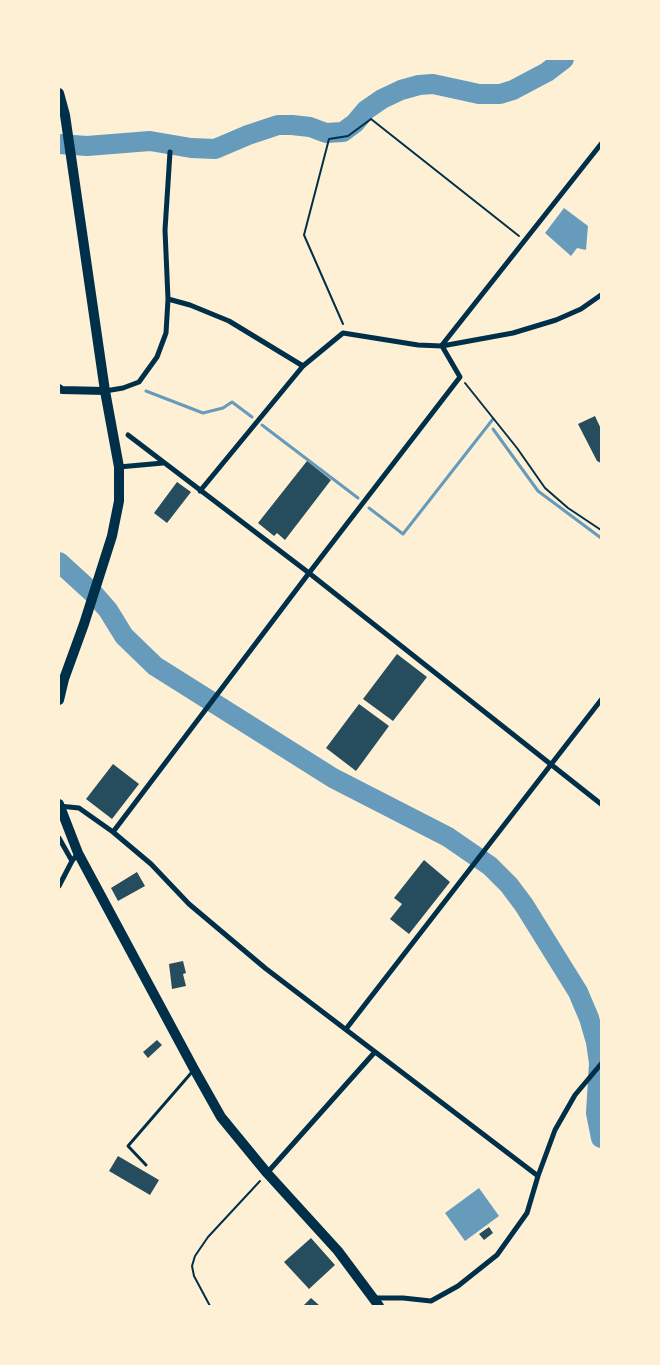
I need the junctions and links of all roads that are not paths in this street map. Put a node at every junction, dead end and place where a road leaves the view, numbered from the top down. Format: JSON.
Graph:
{"nodes":[{"id":1,"x":59,"y":93,"type":"edge"},
{"id":2,"x":601,"y":144,"type":"edge"},
{"id":3,"x":170,"y":152,"type":"dead end"},
{"id":4,"x":601,"y":295,"type":"edge"},
{"id":5,"x":168,"y":299,"type":"junction"},
{"id":6,"x":442,"y":346,"type":"junction"},
{"id":7,"x":303,"y":366,"type":"junction"},
{"id":8,"x":106,"y":390,"type":"junction"},
{"id":9,"x":60,"y":391,"type":"edge"},
{"id":10,"x":128,"y":435,"type":"dead end"},
{"id":11,"x":163,"y":463,"type":"junction"},
{"id":12,"x":119,"y":467,"type":"junction"},
{"id":13,"x":200,"y":491,"type":"junction"},
{"id":14,"x":309,"y":573,"type":"junction"},
{"id":15,"x":59,"y":700,"type":"edge"},
{"id":16,"x":601,"y":700,"type":"edge"},
{"id":17,"x":551,"y":764,"type":"junction"},
{"id":18,"x":601,"y":804,"type":"edge"},
{"id":19,"x":59,"y":805,"type":"edge"},
{"id":20,"x":113,"y":832,"type":"junction"},
{"id":21,"x":59,"y":838,"type":"edge"},
{"id":22,"x":75,"y":857,"type":"junction"},
{"id":23,"x":59,"y":886,"type":"edge"},
{"id":24,"x":346,"y":1029,"type":"junction"},
{"id":25,"x":374,"y":1053,"type":"junction"},
{"id":26,"x":601,"y":1064,"type":"edge"},
{"id":27,"x":194,"y":1069,"type":"junction"},
{"id":28,"x":146,"y":1165,"type":"dead end"},
{"id":29,"x":268,"y":1173,"type":"junction"},
{"id":30,"x":538,"y":1176,"type":"junction"},
{"id":31,"x":376,"y":1302,"type":"edge"}],
"edges":[{"from":1,"to":8,"type":"main road"},
{"from":2,"to":6,"type":"street"},
{"from":3,"to":5,"type":"street"},
{"from":4,"to":6,"type":"street"},
{"from":5,"to":7,"type":"street"},
{"from":5,"to":8,"type":"street"},
{"from":6,"to":7,"type":"street"},
{"from":6,"to":14,"type":"street"},
{"from":7,"to":13,"type":"street"},
{"from":8,"to":9,"type":"street"},
{"from":8,"to":12,"type":"main road"},
{"from":10,"to":11,"type":"street"},
{"from":11,"to":12,"type":"street"},
{"from":11,"to":13,"type":"street"},
{"from":12,"to":15,"type":"main road"},
{"from":13,"to":14,"type":"street"},
{"from":14,"to":17,"type":"street"},
{"from":14,"to":20,"type":"street"},
{"from":16,"to":17,"type":"street"},
{"from":17,"to":18,"type":"street"},
{"from":17,"to":24,"type":"street"},
{"from":19,"to":20,"type":"street"},
{"from":19,"to":22,"type":"main road"},
{"from":20,"to":24,"type":"street"},
{"from":21,"to":22,"type":"street"},
{"from":22,"to":23,"type":"street"},
{"from":22,"to":27,"type":"main road"},
{"from":24,"to":25,"type":"street"},
{"from":25,"to":29,"type":"street"},
{"from":25,"to":30,"type":"street"},
{"from":26,"to":30,"type":"street"},
{"from":27,"to":28,"type":"lane"},
{"from":27,"to":29,"type":"main road"},
{"from":29,"to":31,"type":"main road"},
{"from":30,"to":31,"type":"street"}]}
